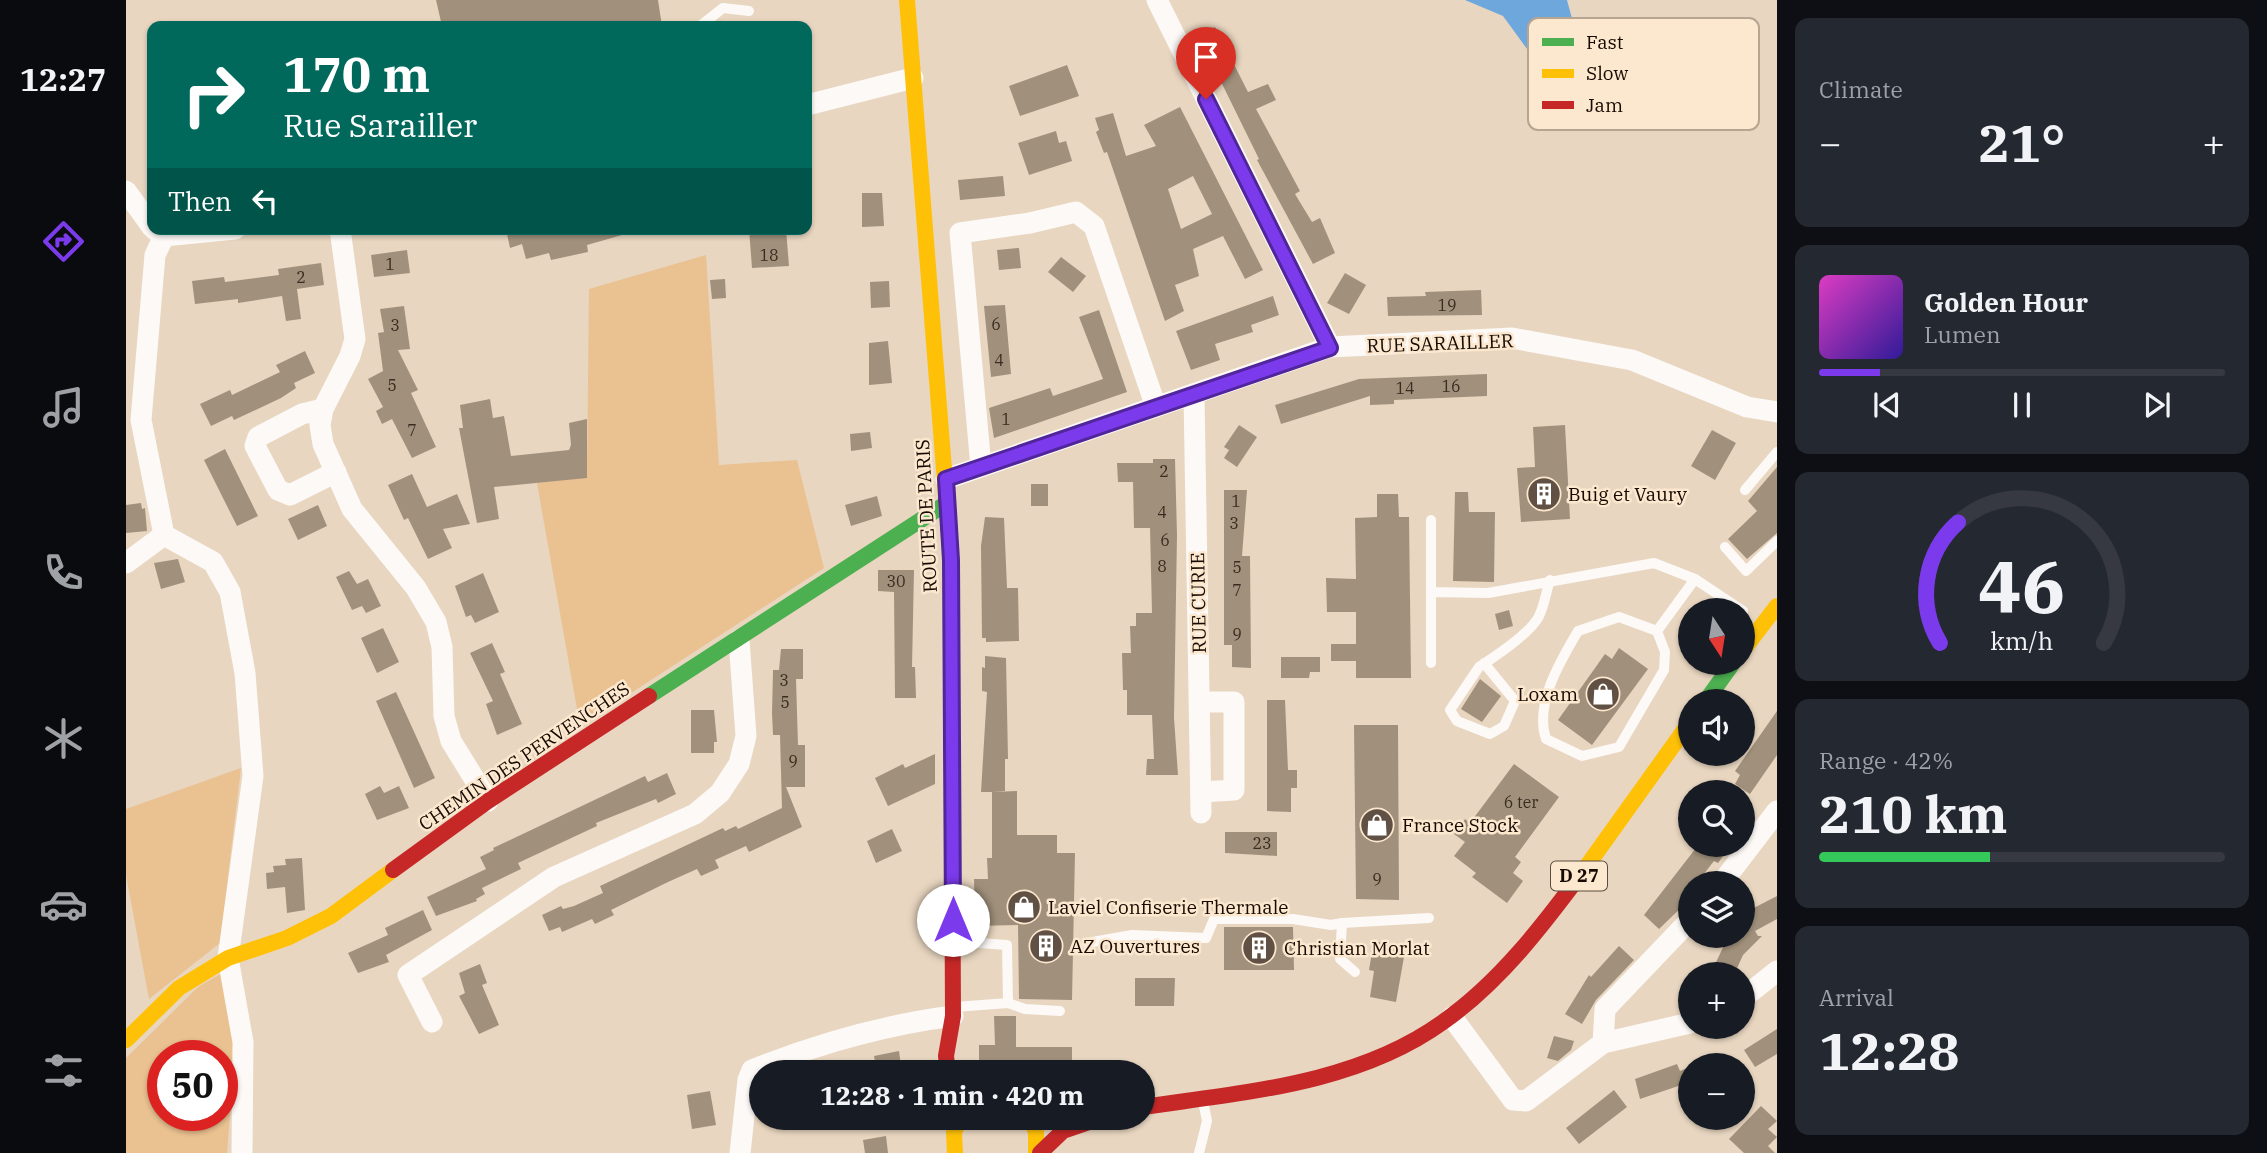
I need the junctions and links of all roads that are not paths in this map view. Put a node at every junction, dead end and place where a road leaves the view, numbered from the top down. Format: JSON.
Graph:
{"nodes":[{"id":1,"x":907,"y":0,"type":"edge"},
{"id":2,"x":1157,"y":0,"type":"edge"},
{"id":3,"x":749,"y":11,"type":"dead end"},
{"id":4,"x":706,"y":21,"type":"edge"},
{"id":5,"x":913,"y":78,"type":"junction"},
{"id":6,"x":812,"y":104,"type":"edge"},
{"id":7,"x":126,"y":191,"type":"edge"},
{"id":8,"x":147,"y":218,"type":"edge"},
{"id":9,"x":157,"y":235,"type":"edge"},
{"id":10,"x":341,"y":235,"type":"edge"},
{"id":11,"x":1330,"y":348,"type":"junction"},
{"id":12,"x":1194,"y":394,"type":"junction"},
{"id":13,"x":1156,"y":407,"type":"junction"},
{"id":14,"x":323,"y":409,"type":"junction"},
{"id":15,"x":1777,"y":412,"type":"edge"},
{"id":16,"x":1777,"y":452,"type":"edge"},
{"id":17,"x":981,"y":467,"type":"junction"},
{"id":18,"x":336,"y":472,"type":"junction"},
{"id":19,"x":946,"y":479,"type":"junction"},
{"id":20,"x":1745,"y":490,"type":"dead end"},
{"id":21,"x":947,"y":503,"type":"junction"},
{"id":22,"x":1431,"y":520,"type":"dead end"},
{"id":23,"x":164,"y":535,"type":"junction"},
{"id":24,"x":1777,"y":541,"type":"edge"},
{"id":25,"x":1725,"y":547,"type":"dead end"},
{"id":26,"x":126,"y":563,"type":"edge"},
{"id":27,"x":1695,"y":579,"type":"junction"},
{"id":28,"x":1550,"y":580,"type":"junction"},
{"id":29,"x":1431,"y":592,"type":"junction"},
{"id":30,"x":1724,"y":598,"type":"edge"},
{"id":31,"x":1777,"y":606,"type":"edge"},
{"id":32,"x":1755,"y":619,"type":"edge"},
{"id":33,"x":1770,"y":629,"type":"edge"},
{"id":34,"x":1657,"y":631,"type":"junction"},
{"id":35,"x":738,"y":640,"type":"junction"},
{"id":36,"x":1755,"y":641,"type":"edge"},
{"id":37,"x":1432,"y":663,"type":"dead end"},
{"id":38,"x":1484,"y":663,"type":"junction"},
{"id":39,"x":1199,"y":702,"type":"junction"},
{"id":40,"x":1678,"y":739,"type":"edge"},
{"id":41,"x":488,"y":801,"type":"junction"},
{"id":42,"x":1777,"y":811,"type":"edge"},
{"id":43,"x":1731,"y":871,"type":"edge"},
{"id":44,"x":1429,"y":918,"type":"dead end"},
{"id":45,"x":1342,"y":923,"type":"junction"},
{"id":46,"x":1678,"y":933,"type":"edge"},
{"id":47,"x":953,"y":942,"type":"junction"},
{"id":48,"x":1087,"y":943,"type":"dead end"},
{"id":49,"x":228,"y":958,"type":"junction"},
{"id":50,"x":1777,"y":971,"type":"edge"},
{"id":51,"x":1355,"y":972,"type":"dead end"},
{"id":52,"x":1755,"y":988,"type":"edge"},
{"id":53,"x":1008,"y":1003,"type":"junction"},
{"id":54,"x":1060,"y":1011,"type":"dead end"},
{"id":55,"x":1452,"y":1017,"type":"junction"},
{"id":56,"x":952,"y":1018,"type":"junction"},
{"id":57,"x":432,"y":1022,"type":"dead end"},
{"id":58,"x":1678,"y":1026,"type":"edge"},
{"id":59,"x":126,"y":1040,"type":"edge"},
{"id":60,"x":1603,"y":1043,"type":"junction"},
{"id":61,"x":946,"y":1060,"type":"edge"},
{"id":62,"x":962,"y":1060,"type":"edge"},
{"id":63,"x":1203,"y":1098,"type":"junction"},
{"id":64,"x":1155,"y":1105,"type":"edge"},
{"id":65,"x":955,"y":1130,"type":"edge"},
{"id":66,"x":1035,"y":1130,"type":"edge"},
{"id":67,"x":1066,"y":1130,"type":"edge"},
{"id":68,"x":1197,"y":1152,"type":"edge"},
{"id":69,"x":242,"y":1153,"type":"edge"},
{"id":70,"x":740,"y":1153,"type":"edge"},
{"id":71,"x":955,"y":1153,"type":"edge"},
{"id":72,"x":1038,"y":1153,"type":"edge"}],
"edges":[{"from":1,"to":5,"type":"main road","name":"ROUTE DE PARIS"},
{"from":2,"to":11,"type":"street"},
{"from":3,"to":4,"type":"lane"},
{"from":5,"to":6,"type":"street"},
{"from":5,"to":19,"type":"main road","name":"ROUTE DE PARIS"},
{"from":7,"to":8,"type":"street"},
{"from":9,"to":23,"type":"street"},
{"from":10,"to":14,"type":"street"},
{"from":11,"to":12,"type":"street","name":"RUE SARAILLER"},
{"from":11,"to":15,"type":"street","name":"RUE SARAILLER"},
{"from":12,"to":13,"type":"street","name":"RUE SARAILLER"},
{"from":12,"to":39,"type":"street","name":"RUE CURIE"},
{"from":13,"to":17,"type":"street","name":"RUE SARAILLER"},
{"from":13,"to":17,"type":"street"},
{"from":14,"to":18,"type":"street"},
{"from":14,"to":18,"type":"street"},
{"from":16,"to":20,"type":"lane"},
{"from":17,"to":19,"type":"street","name":"RUE SARAILLER"},
{"from":18,"to":41,"type":"street"},
{"from":19,"to":21,"type":"main road","name":"ROUTE DE PARIS"},
{"from":21,"to":35,"type":"main road","name":"CHEMIN DES PERVENCHES"},
{"from":21,"to":47,"type":"main road","name":"ROUTE DE PARIS"},
{"from":22,"to":29,"type":"lane"},
{"from":23,"to":26,"type":"street"},
{"from":23,"to":49,"type":"street"},
{"from":24,"to":25,"type":"lane"},
{"from":27,"to":28,"type":"lane"},
{"from":27,"to":30,"type":"lane"},
{"from":27,"to":34,"type":"lane"},
{"from":28,"to":29,"type":"lane"},
{"from":28,"to":38,"type":"lane"},
{"from":29,"to":37,"type":"lane"},
{"from":31,"to":33,"type":"main road"},
{"from":32,"to":33,"type":"lane"},
{"from":33,"to":36,"type":"main road"},
{"from":34,"to":34,"type":"lane"},
{"from":35,"to":41,"type":"main road","name":"CHEMIN DES PERVENCHES"},
{"from":35,"to":57,"type":"street"},
{"from":38,"to":38,"type":"lane"},
{"from":39,"to":39,"type":"street","name":"RUE CURIE"},
{"from":40,"to":55,"type":"main road","number":"D 27"},
{"from":41,"to":49,"type":"main road","name":"CHEMIN DES PERVENCHES"},
{"from":42,"to":43,"type":"street"},
{"from":44,"to":45,"type":"lane"},
{"from":45,"to":48,"type":"lane"},
{"from":45,"to":51,"type":"lane"},
{"from":46,"to":60,"type":"street"},
{"from":47,"to":53,"type":"lane"},
{"from":47,"to":56,"type":"main road","name":"ROUTE DE PARIS"},
{"from":49,"to":59,"type":"main road","name":"CHEMIN DES PERVENCHES"},
{"from":49,"to":69,"type":"street"},
{"from":50,"to":52,"type":"street"},
{"from":53,"to":54,"type":"lane"},
{"from":53,"to":56,"type":"lane"},
{"from":55,"to":60,"type":"street"},
{"from":55,"to":63,"type":"main road","number":"D 27"},
{"from":56,"to":61,"type":"main road","name":"ROUTE DE PARIS"},
{"from":56,"to":62,"type":"main road","name":"ROUTE DE PARIS"},
{"from":56,"to":70,"type":"street"},
{"from":58,"to":60,"type":"street"},
{"from":63,"to":64,"type":"main road","number":"D 27"},
{"from":63,"to":68,"type":"lane"},
{"from":65,"to":71,"type":"main road"},
{"from":66,"to":72,"type":"main road"},
{"from":67,"to":72,"type":"main road"}]}
